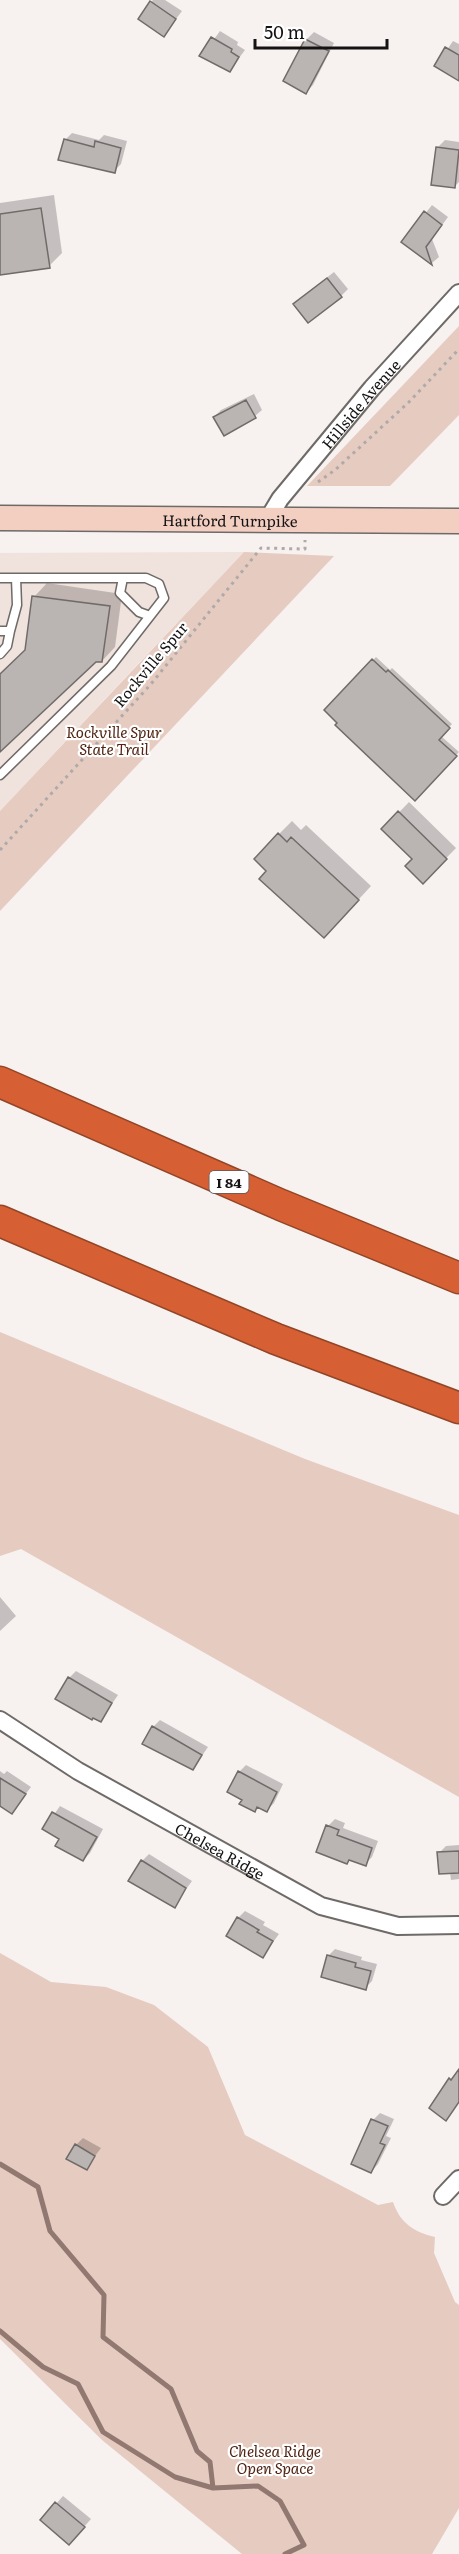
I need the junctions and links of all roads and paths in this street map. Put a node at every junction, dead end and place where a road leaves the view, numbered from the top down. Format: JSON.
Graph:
{"nodes":[{"id":1,"x":459,"y":293,"type":"edge"},
{"id":2,"x":459,"y":349,"type":"edge"},
{"id":3,"x":315,"y":484,"type":"dead end"},
{"id":4,"x":0,"y":518,"type":"edge"},
{"id":5,"x":268,"y":519,"type":"junction"},
{"id":6,"x":459,"y":521,"type":"edge"},
{"id":7,"x":305,"y":549,"type":"dead end"},
{"id":8,"x":0,"y":578,"type":"edge"},
{"id":9,"x":16,"y":578,"type":"junction"},
{"id":10,"x":123,"y":578,"type":"junction"},
{"id":11,"x":150,"y":616,"type":"junction"},
{"id":12,"x":0,"y":631,"type":"edge"},
{"id":13,"x":10,"y":631,"type":"junction"},
{"id":14,"x":0,"y":654,"type":"edge"},
{"id":15,"x":0,"y":775,"type":"edge"},
{"id":16,"x":0,"y":850,"type":"edge"},
{"id":17,"x":0,"y":1082,"type":"edge"},
{"id":18,"x":0,"y":1221,"type":"edge"},
{"id":19,"x":459,"y":1278,"type":"edge"},
{"id":20,"x":459,"y":1408,"type":"edge"},
{"id":21,"x":0,"y":1720,"type":"edge"},
{"id":22,"x":459,"y":1924,"type":"edge"},
{"id":23,"x":459,"y":2179,"type":"edge"},
{"id":24,"x":444,"y":2196,"type":"dead end"}],
"edges":[{"from":1,"to":5,"type":"street","name":"Hillside Avenue"},
{"from":2,"to":3,"type":"path"},
{"from":4,"to":5,"type":"main road","name":"Hartford Turnpike"},
{"from":5,"to":6,"type":"main road","name":"Hartford Turnpike"},
{"from":7,"to":16,"type":"path","name":"Rockville Spur"},
{"from":8,"to":9,"type":"lane"},
{"from":9,"to":10,"type":"lane"},
{"from":9,"to":13,"type":"lane"},
{"from":10,"to":11,"type":"lane"},
{"from":10,"to":11,"type":"lane"},
{"from":11,"to":15,"type":"lane"},
{"from":12,"to":13,"type":"lane"},
{"from":13,"to":14,"type":"lane"},
{"from":17,"to":19,"type":"highway","number":"I 84"},
{"from":18,"to":20,"type":"highway"},
{"from":21,"to":22,"type":"street","name":"Chelsea Ridge"},
{"from":23,"to":24,"type":"street"}]}
